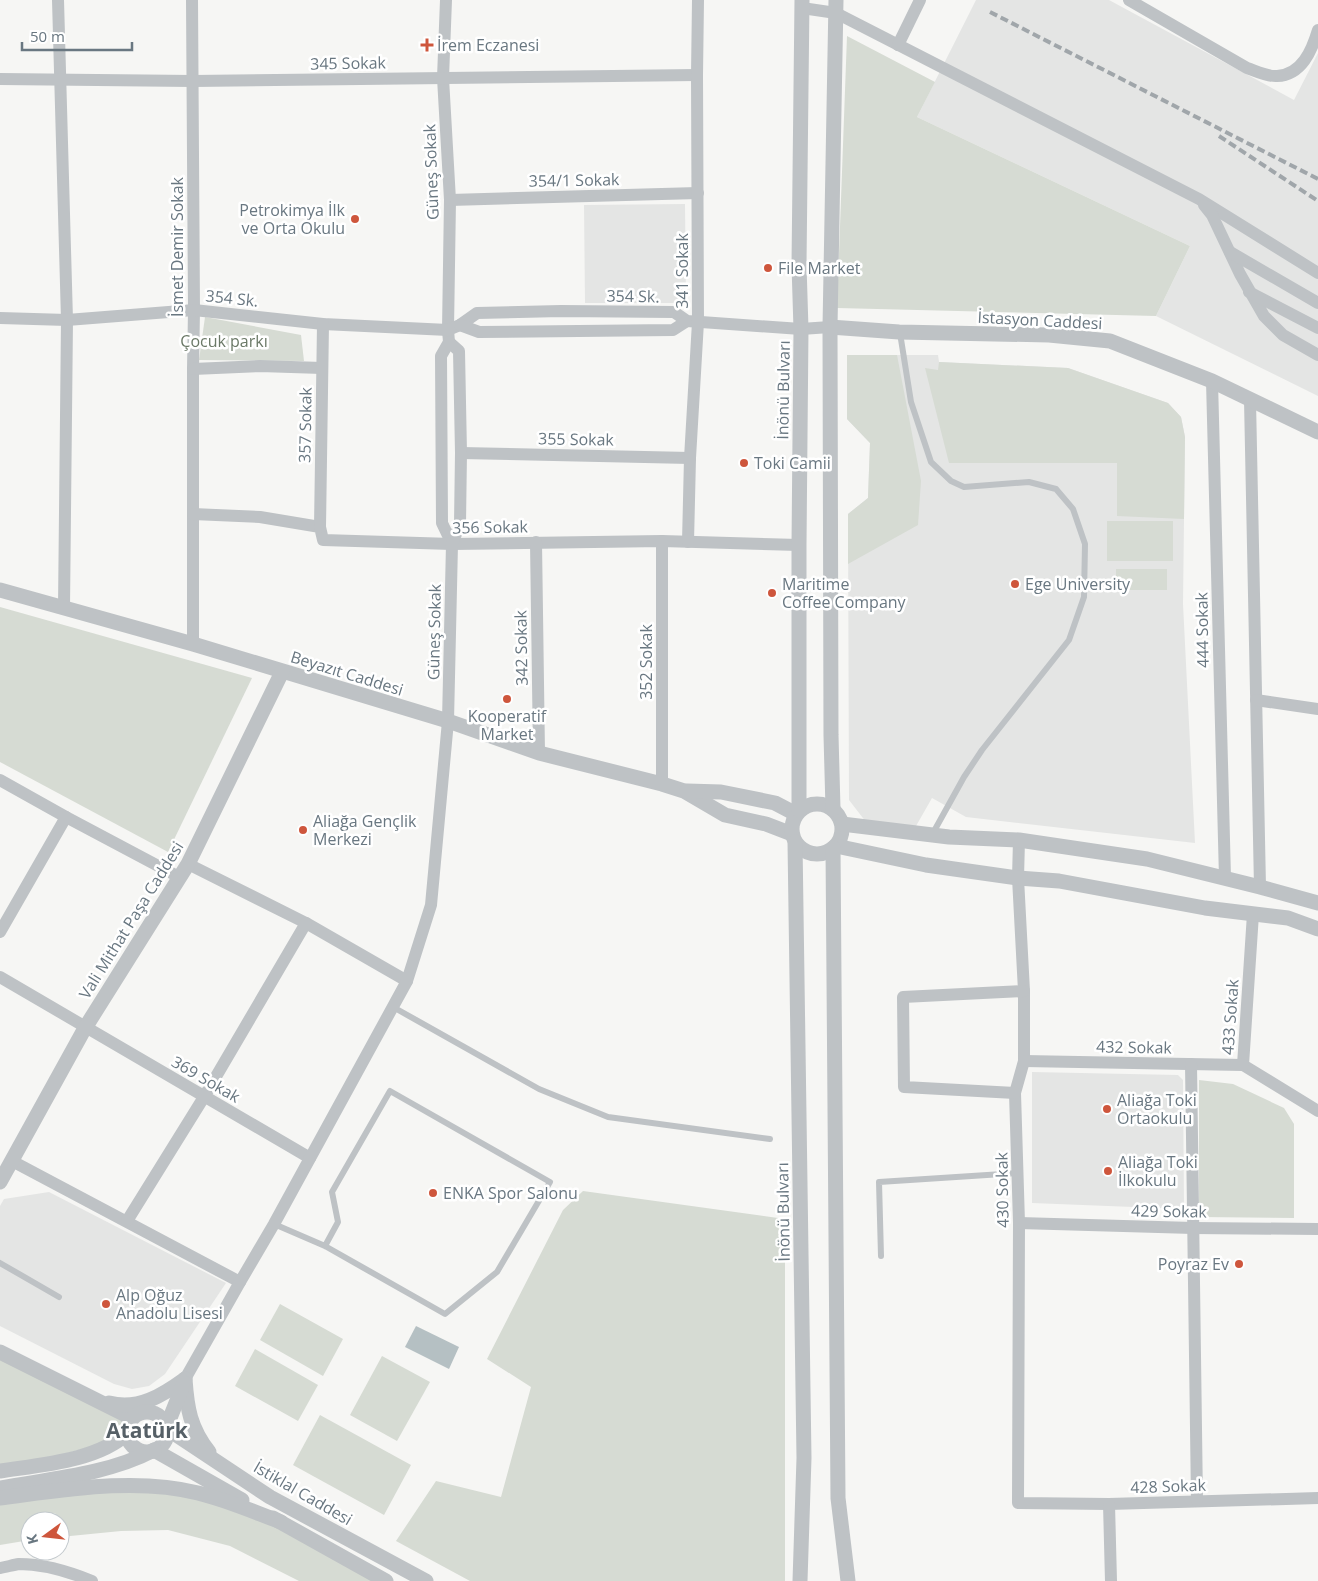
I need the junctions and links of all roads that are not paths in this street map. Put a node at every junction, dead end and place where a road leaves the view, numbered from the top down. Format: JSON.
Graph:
{"nodes":[{"id":1,"x":58,"y":0,"type":"edge"},
{"id":2,"x":192,"y":0,"type":"edge"},
{"id":3,"x":446,"y":0,"type":"edge"},
{"id":4,"x":698,"y":0,"type":"edge"},
{"id":5,"x":920,"y":0,"type":"edge"},
{"id":6,"x":1128,"y":0,"type":"edge"},
{"id":7,"x":802,"y":4,"type":"edge"},
{"id":8,"x":836,"y":6,"type":"edge"},
{"id":9,"x":1318,"y":30,"type":"edge"},
{"id":10,"x":898,"y":45,"type":"junction"},
{"id":11,"x":697,"y":75,"type":"junction"},
{"id":12,"x":444,"y":78,"type":"junction"},
{"id":13,"x":0,"y":79,"type":"edge"},
{"id":14,"x":60,"y":79,"type":"junction"},
{"id":15,"x":192,"y":81,"type":"junction"},
{"id":16,"x":698,"y":193,"type":"junction"},
{"id":17,"x":1199,"y":199,"type":"junction"},
{"id":18,"x":450,"y":200,"type":"junction"},
{"id":19,"x":1230,"y":252,"type":"junction"},
{"id":20,"x":1318,"y":273,"type":"edge"},
{"id":21,"x":1250,"y":292,"type":"junction"},
{"id":22,"x":1318,"y":303,"type":"edge"},
{"id":23,"x":194,"y":310,"type":"junction"},
{"id":24,"x":0,"y":318,"type":"edge"},
{"id":25,"x":67,"y":320,"type":"junction"},
{"id":26,"x":692,"y":322,"type":"junction"},
{"id":27,"x":323,"y":324,"type":"junction"},
{"id":28,"x":460,"y":325,"type":"junction"},
{"id":29,"x":830,"y":327,"type":"junction"},
{"id":30,"x":1318,"y":328,"type":"edge"},
{"id":31,"x":801,"y":329,"type":"junction"},
{"id":32,"x":900,"y":332,"type":"junction"},
{"id":33,"x":449,"y":336,"type":"junction"},
{"id":34,"x":1318,"y":355,"type":"edge"},
{"id":35,"x":322,"y":368,"type":"junction"},
{"id":36,"x":193,"y":369,"type":"junction"},
{"id":37,"x":1212,"y":381,"type":"junction"},
{"id":38,"x":1250,"y":400,"type":"junction"},
{"id":39,"x":1318,"y":432,"type":"edge"},
{"id":40,"x":461,"y":453,"type":"junction"},
{"id":41,"x":690,"y":458,"type":"junction"},
{"id":42,"x":193,"y":514,"type":"junction"},
{"id":43,"x":320,"y":526,"type":"junction"},
{"id":44,"x":662,"y":541,"type":"junction"},
{"id":45,"x":536,"y":542,"type":"junction"},
{"id":46,"x":688,"y":542,"type":"junction"},
{"id":47,"x":452,"y":544,"type":"junction"},
{"id":48,"x":798,"y":545,"type":"junction"},
{"id":49,"x":0,"y":590,"type":"edge"},
{"id":50,"x":64,"y":608,"type":"junction"},
{"id":51,"x":193,"y":644,"type":"junction"},
{"id":52,"x":282,"y":672,"type":"junction"},
{"id":53,"x":1256,"y":700,"type":"junction"},
{"id":54,"x":1318,"y":709,"type":"edge"},
{"id":55,"x":448,"y":721,"type":"junction"},
{"id":56,"x":539,"y":753,"type":"junction"},
{"id":57,"x":0,"y":780,"type":"edge"},
{"id":58,"x":662,"y":784,"type":"junction"},
{"id":59,"x":684,"y":792,"type":"junction"},
{"id":60,"x":833,"y":809,"type":"junction"},
{"id":61,"x":798,"y":812,"type":"junction"},
{"id":62,"x":66,"y":817,"type":"junction"},
{"id":63,"x":842,"y":824,"type":"junction"},
{"id":64,"x":932,"y":834,"type":"junction"},
{"id":65,"x":793,"y":838,"type":"junction"},
{"id":66,"x":1019,"y":840,"type":"junction"},
{"id":67,"x":835,"y":847,"type":"junction"},
{"id":68,"x":188,"y":864,"type":"junction"},
{"id":69,"x":179,"y":877,"type":"junction"},
{"id":70,"x":1018,"y":878,"type":"junction"},
{"id":71,"x":1225,"y":878,"type":"junction"},
{"id":72,"x":1260,"y":886,"type":"junction"},
{"id":73,"x":1318,"y":904,"type":"edge"},
{"id":74,"x":1253,"y":914,"type":"junction"},
{"id":75,"x":306,"y":923,"type":"junction"},
{"id":76,"x":1318,"y":929,"type":"edge"},
{"id":77,"x":0,"y":932,"type":"edge"},
{"id":78,"x":0,"y":978,"type":"edge"},
{"id":79,"x":407,"y":981,"type":"junction"},
{"id":80,"x":1024,"y":991,"type":"junction"},
{"id":81,"x":393,"y":1007,"type":"junction"},
{"id":82,"x":85,"y":1028,"type":"junction"},
{"id":83,"x":1024,"y":1061,"type":"junction"},
{"id":84,"x":1191,"y":1064,"type":"junction"},
{"id":85,"x":1243,"y":1065,"type":"junction"},
{"id":86,"x":1015,"y":1093,"type":"junction"},
{"id":87,"x":204,"y":1096,"type":"junction"},
{"id":88,"x":1318,"y":1111,"type":"edge"},
{"id":89,"x":770,"y":1140,"type":"dead end"},
{"id":90,"x":310,"y":1158,"type":"junction"},
{"id":91,"x":12,"y":1161,"type":"junction"},
{"id":92,"x":1018,"y":1173,"type":"junction"},
{"id":93,"x":0,"y":1182,"type":"edge"},
{"id":94,"x":128,"y":1221,"type":"junction"},
{"id":95,"x":1019,"y":1223,"type":"junction"},
{"id":96,"x":274,"y":1224,"type":"junction"},
{"id":97,"x":1192,"y":1228,"type":"junction"},
{"id":98,"x":1318,"y":1229,"type":"edge"},
{"id":99,"x":324,"y":1246,"type":"junction"},
{"id":100,"x":882,"y":1256,"type":"dead end"},
{"id":101,"x":0,"y":1263,"type":"edge"},
{"id":102,"x":240,"y":1282,"type":"junction"},
{"id":103,"x":59,"y":1297,"type":"dead end"},
{"id":104,"x":0,"y":1352,"type":"edge"},
{"id":105,"x":186,"y":1379,"type":"junction"},
{"id":106,"x":90,"y":1398,"type":"junction"},
{"id":107,"x":155,"y":1414,"type":"junction"},
{"id":108,"x":129,"y":1426,"type":"junction"},
{"id":109,"x":166,"y":1428,"type":"junction"},
{"id":110,"x":154,"y":1450,"type":"junction"},
{"id":111,"x":218,"y":1462,"type":"junction"},
{"id":112,"x":0,"y":1471,"type":"edge"},
{"id":113,"x":0,"y":1488,"type":"edge"},
{"id":114,"x":0,"y":1498,"type":"edge"},
{"id":115,"x":1318,"y":1498,"type":"edge"},
{"id":116,"x":1197,"y":1502,"type":"junction"},
{"id":117,"x":1018,"y":1503,"type":"joint"},
{"id":118,"x":1109,"y":1504,"type":"junction"},
{"id":119,"x":281,"y":1522,"type":"junction"},
{"id":120,"x":0,"y":1568,"type":"edge"},
{"id":121,"x":92,"y":1581,"type":"edge"},
{"id":122,"x":386,"y":1581,"type":"edge"},
{"id":123,"x":426,"y":1581,"type":"edge"},
{"id":124,"x":800,"y":1581,"type":"edge"},
{"id":125,"x":848,"y":1581,"type":"edge"},
{"id":126,"x":1111,"y":1581,"type":"edge"}],
"edges":[{"from":1,"to":14,"type":"street"},
{"from":2,"to":15,"type":"street","name":"İsmet Demir Sokak"},
{"from":3,"to":12,"type":"street","name":"Güneş Sokak"},
{"from":4,"to":11,"type":"street","name":"341 Sokak"},
{"from":5,"to":10,"type":"street"},
{"from":6,"to":9,"type":"street"},
{"from":7,"to":8,"type":"street"},
{"from":7,"to":31,"type":"street","name":"İnönü Bulvarı"},
{"from":8,"to":10,"type":"street"},
{"from":8,"to":29,"type":"street"},
{"from":10,"to":17,"type":"street"},
{"from":11,"to":12,"type":"street","name":"345 Sokak"},
{"from":11,"to":16,"type":"street","name":"341 Sokak"},
{"from":12,"to":15,"type":"street","name":"345 Sokak"},
{"from":12,"to":18,"type":"street","name":"Güneş Sokak"},
{"from":13,"to":14,"type":"street","name":"345 Sokak"},
{"from":14,"to":15,"type":"street","name":"345 Sokak"},
{"from":14,"to":25,"type":"street"},
{"from":15,"to":23,"type":"street","name":"İsmet Demir Sokak"},
{"from":16,"to":18,"type":"street","name":"354/1 Sokak"},
{"from":16,"to":26,"type":"street","name":"341 Sokak"},
{"from":17,"to":19,"type":"street"},
{"from":17,"to":20,"type":"street"},
{"from":18,"to":33,"type":"street","name":"Güneş Sokak"},
{"from":19,"to":21,"type":"street"},
{"from":19,"to":22,"type":"street"},
{"from":21,"to":30,"type":"street"},
{"from":21,"to":34,"type":"street"},
{"from":23,"to":25,"type":"street","name":"354 Sk."},
{"from":23,"to":27,"type":"street","name":"354 Sk."},
{"from":23,"to":36,"type":"street","name":"İsmet Demir Sokak"},
{"from":24,"to":25,"type":"street","name":"354 Sk."},
{"from":25,"to":50,"type":"street"},
{"from":26,"to":28,"type":"street","name":"354 Sk."},
{"from":26,"to":28,"type":"street","name":"354 Sk."},
{"from":26,"to":31,"type":"street","name":"354 Sk."},
{"from":26,"to":41,"type":"street","name":"341 Sokak"},
{"from":27,"to":33,"type":"street","name":"354 Sk."},
{"from":27,"to":35,"type":"street","name":"357 Sokak"},
{"from":28,"to":33,"type":"street","name":"354 Sk."},
{"from":29,"to":31,"type":"street","name":"354 Sk."},
{"from":29,"to":32,"type":"street","name":"İstasyon Caddesi"},
{"from":29,"to":60,"type":"street"},
{"from":31,"to":48,"type":"street","name":"İnönü Bulvarı"},
{"from":32,"to":37,"type":"street","name":"İstasyon Caddesi"},
{"from":32,"to":64,"type":"lane"},
{"from":33,"to":40,"type":"street","name":"Güneş Sokak"},
{"from":33,"to":47,"type":"street","name":"Güneş Sokak"},
{"from":35,"to":36,"type":"street"},
{"from":35,"to":43,"type":"street","name":"357 Sokak"},
{"from":36,"to":42,"type":"street","name":"İsmet Demir Sokak"},
{"from":37,"to":38,"type":"street","name":"İstasyon Caddesi"},
{"from":37,"to":71,"type":"street","name":"444 Sokak"},
{"from":38,"to":39,"type":"street","name":"İstasyon Caddesi"},
{"from":38,"to":53,"type":"street"},
{"from":40,"to":41,"type":"street","name":"355 Sokak"},
{"from":40,"to":47,"type":"street","name":"Güneş Sokak"},
{"from":41,"to":46,"type":"street","name":"341 Sokak"},
{"from":42,"to":43,"type":"street"},
{"from":42,"to":51,"type":"street","name":"İsmet Demir Sokak"},
{"from":43,"to":47,"type":"street","name":"356 Sokak"},
{"from":44,"to":45,"type":"street","name":"356 Sokak"},
{"from":44,"to":46,"type":"street","name":"356 Sokak"},
{"from":44,"to":58,"type":"street","name":"352 Sokak"},
{"from":45,"to":47,"type":"street","name":"356 Sokak"},
{"from":45,"to":56,"type":"street","name":"342 Sokak"},
{"from":46,"to":48,"type":"street","name":"356 Sokak"},
{"from":47,"to":55,"type":"street","name":"Güneş Sokak"},
{"from":48,"to":61,"type":"street","name":"İnönü Bulvarı"},
{"from":49,"to":50,"type":"street","name":"Beyazıt Caddesi"},
{"from":50,"to":51,"type":"street","name":"Beyazıt Caddesi"},
{"from":51,"to":52,"type":"street","name":"Beyazıt Caddesi"},
{"from":52,"to":55,"type":"street","name":"Beyazıt Caddesi"},
{"from":52,"to":68,"type":"street","name":"Vali Mithat Paşa Caddesi"},
{"from":53,"to":54,"type":"street"},
{"from":53,"to":72,"type":"street"},
{"from":55,"to":56,"type":"street","name":"Beyazıt Caddesi"},
{"from":55,"to":79,"type":"street","name":"Güneş Sokak"},
{"from":56,"to":58,"type":"street","name":"Beyazıt Caddesi"},
{"from":57,"to":62,"type":"street"},
{"from":58,"to":59,"type":"street","name":"Beyazıt Caddesi"},
{"from":59,"to":61,"type":"street","name":"Beyazıt Caddesi"},
{"from":59,"to":65,"type":"street","name":"Beyazıt Caddesi"},
{"from":60,"to":61,"type":"street"},
{"from":60,"to":63,"type":"street"},
{"from":61,"to":65,"type":"street"},
{"from":62,"to":69,"type":"street"},
{"from":62,"to":77,"type":"street"},
{"from":63,"to":64,"type":"street"},
{"from":63,"to":67,"type":"street"},
{"from":64,"to":66,"type":"street"},
{"from":65,"to":67,"type":"street"},
{"from":65,"to":124,"type":"street","name":"İnönü Bulvarı"},
{"from":66,"to":70,"type":"street","name":"430 Sokak"},
{"from":66,"to":71,"type":"street"},
{"from":67,"to":70,"type":"street"},
{"from":67,"to":125,"type":"street"},
{"from":68,"to":69,"type":"street","name":"Vali Mithat Paşa Caddesi"},
{"from":68,"to":75,"type":"street"},
{"from":69,"to":82,"type":"street","name":"Vali Mithat Paşa Caddesi"},
{"from":70,"to":74,"type":"street"},
{"from":70,"to":80,"type":"street","name":"430 Sokak"},
{"from":71,"to":72,"type":"street"},
{"from":72,"to":73,"type":"street"},
{"from":74,"to":76,"type":"street"},
{"from":74,"to":85,"type":"street","name":"433 Sokak"},
{"from":75,"to":79,"type":"street"},
{"from":75,"to":87,"type":"street"},
{"from":78,"to":82,"type":"street","name":"369 Sokak"},
{"from":79,"to":81,"type":"street","name":"Güneş Sokak"},
{"from":80,"to":83,"type":"street","name":"430 Sokak"},
{"from":80,"to":86,"type":"street"},
{"from":81,"to":89,"type":"lane"},
{"from":81,"to":90,"type":"street","name":"Güneş Sokak"},
{"from":82,"to":87,"type":"street","name":"369 Sokak"},
{"from":82,"to":91,"type":"street","name":"Vali Mithat Paşa Caddesi"},
{"from":83,"to":84,"type":"street","name":"432 Sokak"},
{"from":83,"to":86,"type":"street","name":"430 Sokak"},
{"from":84,"to":85,"type":"street","name":"432 Sokak"},
{"from":84,"to":97,"type":"street"},
{"from":85,"to":88,"type":"street","name":"433 Sokak"},
{"from":86,"to":92,"type":"street","name":"430 Sokak"},
{"from":87,"to":90,"type":"street","name":"369 Sokak"},
{"from":87,"to":94,"type":"street"},
{"from":90,"to":96,"type":"street","name":"Güneş Sokak"},
{"from":91,"to":93,"type":"street","name":"Vali Mithat Paşa Caddesi"},
{"from":91,"to":94,"type":"street"},
{"from":92,"to":95,"type":"street","name":"430 Sokak"},
{"from":92,"to":100,"type":"lane"},
{"from":94,"to":102,"type":"street"},
{"from":95,"to":97,"type":"street","name":"429 Sokak"},
{"from":95,"to":117,"type":"street","name":"430 Sokak"},
{"from":96,"to":99,"type":"lane"},
{"from":96,"to":102,"type":"street","name":"Güneş Sokak"},
{"from":97,"to":98,"type":"street","name":"429 Sokak"},
{"from":97,"to":116,"type":"street"},
{"from":99,"to":99,"type":"lane"},
{"from":101,"to":103,"type":"lane"},
{"from":102,"to":105,"type":"street","name":"Güneş Sokak"},
{"from":104,"to":106,"type":"street"},
{"from":105,"to":106,"type":"street"},
{"from":105,"to":107,"type":"street"},
{"from":105,"to":109,"type":"street"},
{"from":105,"to":111,"type":"street"},
{"from":106,"to":108,"type":"street"},
{"from":107,"to":108,"type":"street"},
{"from":107,"to":109,"type":"street","name":"İstiklal Caddesi"},
{"from":108,"to":110,"type":"street"},
{"from":108,"to":112,"type":"street"},
{"from":109,"to":110,"type":"street"},
{"from":109,"to":111,"type":"street","name":"İstiklal Caddesi"},
{"from":110,"to":113,"type":"street"},
{"from":110,"to":119,"type":"street"},
{"from":111,"to":123,"type":"street","name":"İstiklal Caddesi"},
{"from":114,"to":119,"type":"street"},
{"from":115,"to":116,"type":"street","name":"428 Sokak"},
{"from":116,"to":118,"type":"street","name":"428 Sokak"},
{"from":117,"to":118,"type":"street","name":"428 Sokak"},
{"from":118,"to":126,"type":"street"},
{"from":119,"to":122,"type":"street"},
{"from":120,"to":121,"type":"street"}]}
